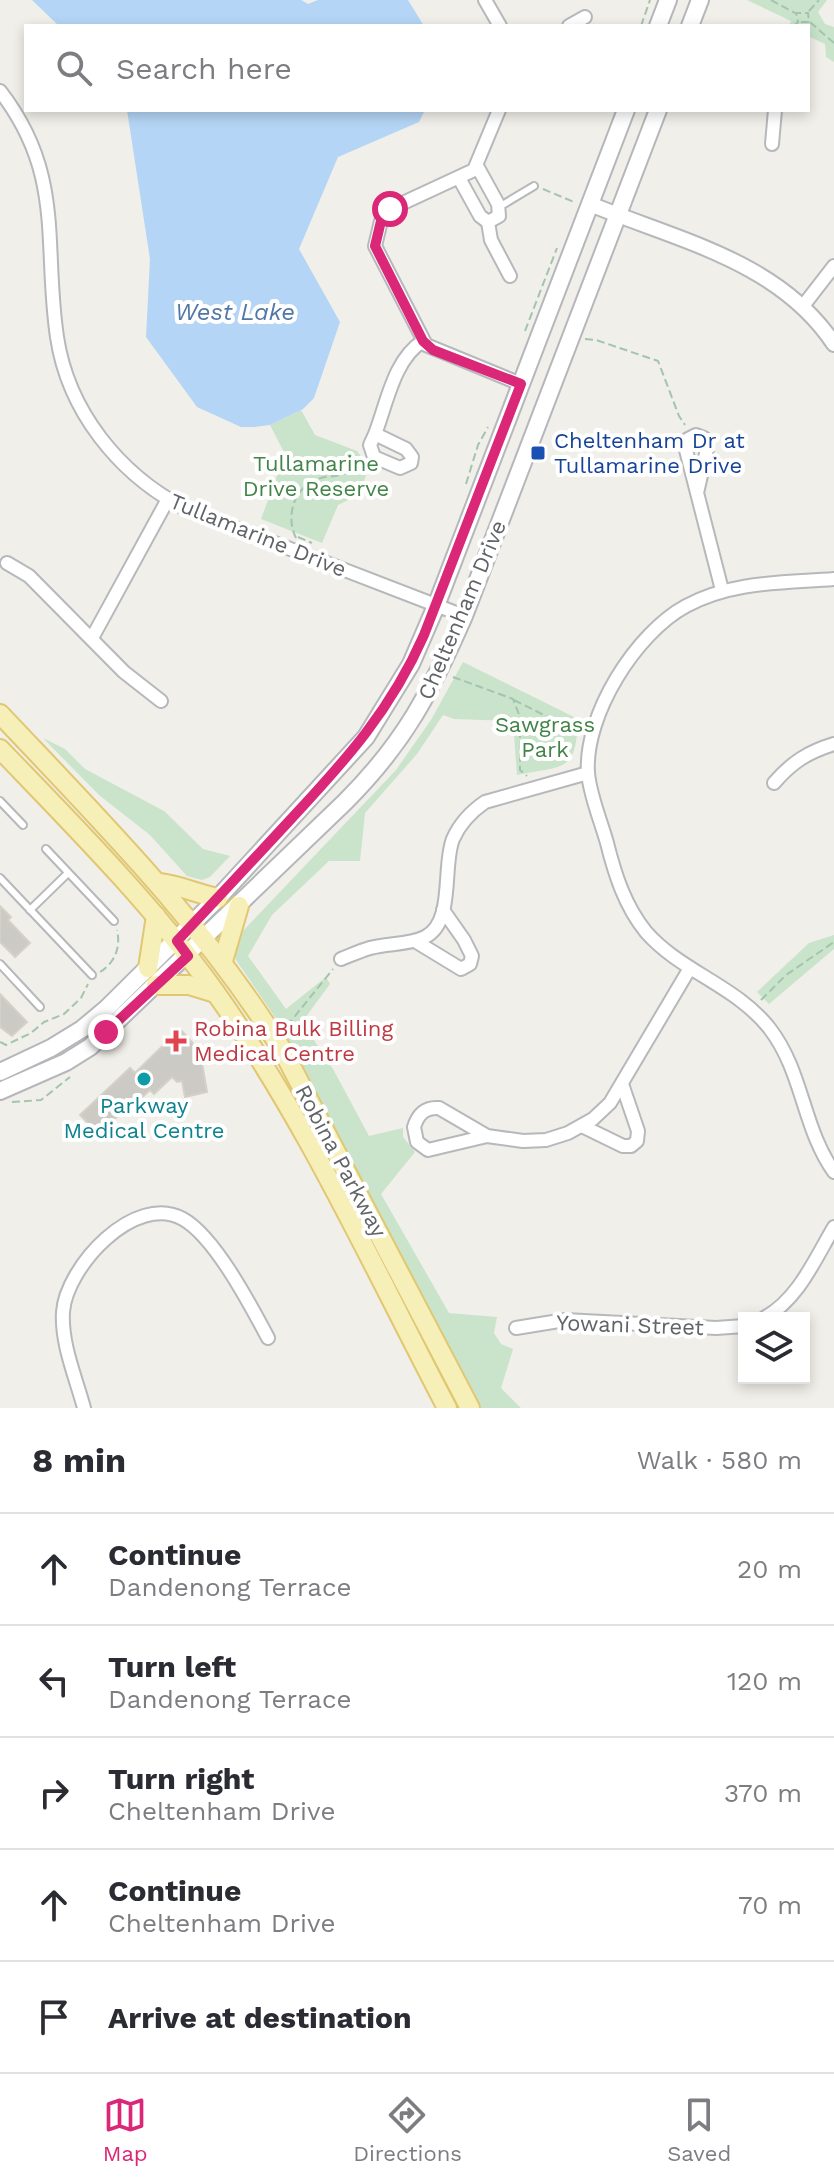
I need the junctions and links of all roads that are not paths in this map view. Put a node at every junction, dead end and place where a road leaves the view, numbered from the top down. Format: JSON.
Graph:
{"nodes":[{"id":1,"x":485,"y":0,"type":"edge"},
{"id":2,"x":668,"y":0,"type":"edge"},
{"id":3,"x":700,"y":0,"type":"edge"},
{"id":4,"x":585,"y":17,"type":"dead end"},
{"id":5,"x":499,"y":24,"type":"edge"},
{"id":6,"x":573,"y":24,"type":"edge"},
{"id":7,"x":659,"y":24,"type":"edge"},
{"id":8,"x":691,"y":24,"type":"edge"},
{"id":9,"x":0,"y":91,"type":"edge"},
{"id":10,"x":498,"y":112,"type":"edge"},
{"id":11,"x":625,"y":112,"type":"edge"},
{"id":12,"x":657,"y":112,"type":"edge"},
{"id":13,"x":775,"y":112,"type":"edge"},
{"id":14,"x":772,"y":144,"type":"dead end"},
{"id":15,"x":477,"y":166,"type":"junction"},
{"id":16,"x":459,"y":178,"type":"junction"},
{"id":17,"x":534,"y":186,"type":"road end"},
{"id":18,"x":583,"y":203,"type":"junction"},
{"id":19,"x":499,"y":207,"type":"junction"},
{"id":20,"x":617,"y":215,"type":"junction"},
{"id":21,"x":488,"y":222,"type":"junction"},
{"id":22,"x":834,"y":266,"type":"edge"},
{"id":23,"x":510,"y":276,"type":"dead end"},
{"id":24,"x":803,"y":306,"type":"junction"},
{"id":25,"x":423,"y":341,"type":"junction"},
{"id":26,"x":834,"y":344,"type":"edge"},
{"id":27,"x":521,"y":384,"type":"junction"},
{"id":28,"x":375,"y":434,"type":"junction"},
{"id":29,"x":697,"y":493,"type":"junction"},
{"id":30,"x":168,"y":499,"type":"junction"},
{"id":31,"x":7,"y":563,"type":"dead end"},
{"id":32,"x":834,"y":579,"type":"edge"},
{"id":33,"x":722,"y":590,"type":"junction"},
{"id":34,"x":436,"y":606,"type":"junction"},
{"id":35,"x":464,"y":616,"type":"junction"},
{"id":36,"x":92,"y":638,"type":"junction"},
{"id":37,"x":161,"y":701,"type":"dead end"},
{"id":38,"x":0,"y":714,"type":"edge"},
{"id":39,"x":834,"y":744,"type":"edge"},
{"id":40,"x":0,"y":749,"type":"edge"},
{"id":41,"x":588,"y":773,"type":"junction"},
{"id":42,"x":774,"y":783,"type":"dead end"},
{"id":43,"x":0,"y":801,"type":"edge"},
{"id":44,"x":23,"y":825,"type":"dead end"},
{"id":45,"x":46,"y":849,"type":"dead end"},
{"id":46,"x":68,"y":873,"type":"junction"},
{"id":47,"x":0,"y":878,"type":"edge"},
{"id":48,"x":159,"y":883,"type":"junction"},
{"id":49,"x":218,"y":898,"type":"junction"},
{"id":50,"x":239,"y":906,"type":"junction"},
{"id":51,"x":30,"y":910,"type":"junction"},
{"id":52,"x":443,"y":910,"type":"junction"},
{"id":53,"x":156,"y":916,"type":"junction"},
{"id":54,"x":114,"y":921,"type":"road end"},
{"id":55,"x":193,"y":923,"type":"junction"},
{"id":56,"x":205,"y":939,"type":"junction"},
{"id":57,"x":415,"y":941,"type":"junction"},
{"id":58,"x":182,"y":948,"type":"junction"},
{"id":59,"x":341,"y":959,"type":"road end"},
{"id":60,"x":223,"y":961,"type":"junction"},
{"id":61,"x":0,"y":965,"type":"edge"},
{"id":62,"x":690,"y":968,"type":"junction"},
{"id":63,"x":92,"y":975,"type":"road end"},
{"id":64,"x":152,"y":977,"type":"junction"},
{"id":65,"x":215,"y":993,"type":"junction"},
{"id":66,"x":40,"y":1007,"type":"dead end"},
{"id":67,"x":0,"y":1072,"type":"edge"},
{"id":68,"x":622,"y":1084,"type":"junction"},
{"id":69,"x":0,"y":1091,"type":"edge"},
{"id":70,"x":582,"y":1126,"type":"junction"},
{"id":71,"x":487,"y":1136,"type":"junction"},
{"id":72,"x":834,"y":1172,"type":"edge"},
{"id":73,"x":834,"y":1227,"type":"edge"},
{"id":74,"x":773,"y":1312,"type":"edge"},
{"id":75,"x":738,"y":1327,"type":"edge"},
{"id":76,"x":516,"y":1328,"type":"dead end"},
{"id":77,"x":268,"y":1338,"type":"dead end"},
{"id":78,"x":84,"y":1408,"type":"edge"},
{"id":79,"x":447,"y":1408,"type":"edge"},
{"id":80,"x":470,"y":1408,"type":"edge"}],
"edges":[{"from":1,"to":5,"type":"street"},
{"from":2,"to":7,"type":"main road"},
{"from":3,"to":8,"type":"main road"},
{"from":4,"to":6,"type":"street"},
{"from":9,"to":30,"type":"street","name":"Tullamarine Drive"},
{"from":10,"to":15,"type":"street"},
{"from":11,"to":18,"type":"main road","name":"Cheltenham Drive"},
{"from":12,"to":20,"type":"main road","name":"Cheltenham Drive"},
{"from":13,"to":14,"type":"street"},
{"from":15,"to":16,"type":"street"},
{"from":15,"to":19,"type":"street"},
{"from":16,"to":21,"type":"street"},
{"from":16,"to":25,"type":"street"},
{"from":17,"to":19,"type":"lane"},
{"from":18,"to":20,"type":"street"},
{"from":18,"to":27,"type":"main road","name":"Cheltenham Drive"},
{"from":19,"to":21,"type":"street"},
{"from":20,"to":24,"type":"street"},
{"from":20,"to":35,"type":"main road","name":"Cheltenham Drive"},
{"from":21,"to":23,"type":"street"},
{"from":22,"to":24,"type":"street"},
{"from":24,"to":26,"type":"street"},
{"from":25,"to":27,"type":"street"},
{"from":25,"to":28,"type":"street"},
{"from":27,"to":34,"type":"main road","name":"Cheltenham Drive"},
{"from":28,"to":28,"type":"street"},
{"from":29,"to":29,"type":"street"},
{"from":29,"to":33,"type":"street"},
{"from":30,"to":34,"type":"street","name":"Tullamarine Drive"},
{"from":30,"to":36,"type":"street"},
{"from":31,"to":36,"type":"street"},
{"from":32,"to":33,"type":"street"},
{"from":33,"to":41,"type":"street"},
{"from":34,"to":35,"type":"street","name":"Tullamarine Drive"},
{"from":34,"to":49,"type":"main road","name":"Cheltenham Drive"},
{"from":35,"to":50,"type":"main road","name":"Cheltenham Drive"},
{"from":36,"to":37,"type":"street"},
{"from":38,"to":48,"type":"main road","name":"Robina Parkway"},
{"from":39,"to":42,"type":"street"},
{"from":40,"to":53,"type":"main road","name":"Robina Parkway"},
{"from":41,"to":52,"type":"street"},
{"from":41,"to":62,"type":"street"},
{"from":43,"to":44,"type":"lane"},
{"from":45,"to":46,"type":"lane"},
{"from":46,"to":51,"type":"lane"},
{"from":46,"to":54,"type":"lane"},
{"from":47,"to":51,"type":"lane"},
{"from":48,"to":49,"type":"main road"},
{"from":48,"to":55,"type":"main road","name":"Robina Parkway"},
{"from":49,"to":55,"type":"main road","name":"Cheltenham Drive"},
{"from":50,"to":56,"type":"main road","name":"Cheltenham Drive"},
{"from":50,"to":60,"type":"main road"},
{"from":51,"to":63,"type":"lane"},
{"from":52,"to":57,"type":"street"},
{"from":52,"to":57,"type":"street"},
{"from":53,"to":58,"type":"main road","name":"Robina Parkway"},
{"from":53,"to":64,"type":"main road"},
{"from":55,"to":56,"type":"main road","name":"Robina Parkway"},
{"from":55,"to":58,"type":"main road","name":"Cheltenham Drive"},
{"from":56,"to":58,"type":"main road","name":"Cheltenham Drive"},
{"from":56,"to":60,"type":"main road","name":"Robina Parkway"},
{"from":57,"to":59,"type":"street"},
{"from":58,"to":64,"type":"main road","name":"Cheltenham Drive"},
{"from":58,"to":65,"type":"main road","name":"Robina Parkway"},
{"from":60,"to":80,"type":"main road","name":"Robina Parkway"},
{"from":61,"to":66,"type":"lane"},
{"from":62,"to":68,"type":"street"},
{"from":62,"to":72,"type":"street"},
{"from":64,"to":65,"type":"main road"},
{"from":64,"to":67,"type":"main road","name":"Cheltenham Drive"},
{"from":64,"to":69,"type":"main road","name":"Cheltenham Drive"},
{"from":65,"to":79,"type":"main road","name":"Robina Parkway"},
{"from":68,"to":70,"type":"street"},
{"from":68,"to":70,"type":"street"},
{"from":70,"to":71,"type":"street"},
{"from":71,"to":71,"type":"street"},
{"from":73,"to":74,"type":"street"},
{"from":75,"to":76,"type":"street","name":"Yowani Street"},
{"from":77,"to":78,"type":"street"}]}
